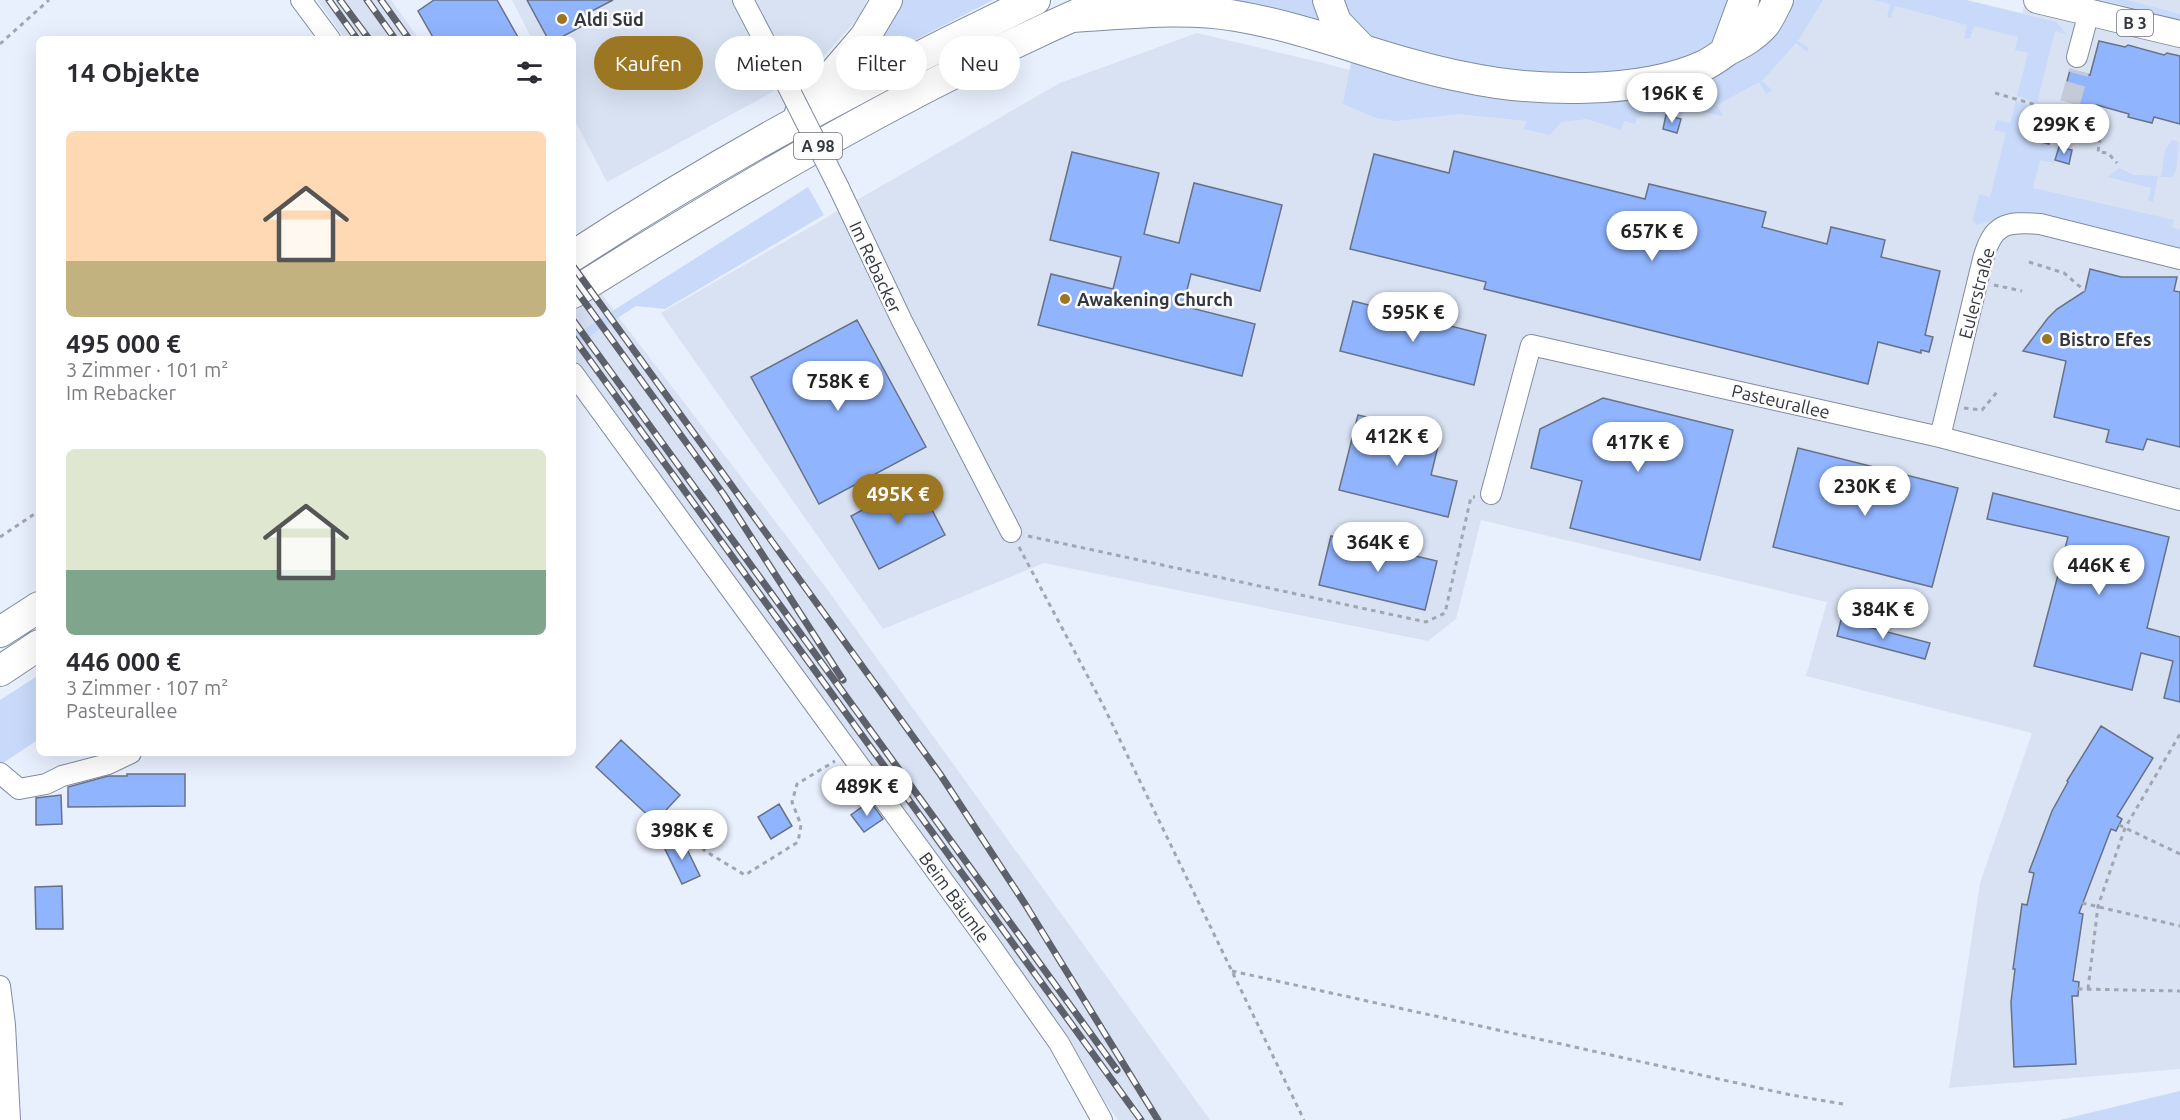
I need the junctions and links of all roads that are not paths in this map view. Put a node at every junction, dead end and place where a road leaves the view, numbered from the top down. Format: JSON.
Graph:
{"nodes":[{"id":1,"x":301,"y":0,"type":"edge"},
{"id":2,"x":743,"y":0,"type":"edge"},
{"id":3,"x":887,"y":0,"type":"edge"},
{"id":4,"x":1035,"y":0,"type":"edge"},
{"id":5,"x":1111,"y":0,"type":"edge"},
{"id":6,"x":1328,"y":0,"type":"edge"},
{"id":7,"x":1778,"y":0,"type":"edge"},
{"id":8,"x":1742,"y":2,"type":"edge"},
{"id":9,"x":2053,"y":2,"type":"edge"},
{"id":10,"x":2089,"y":12,"type":"junction"},
{"id":11,"x":1073,"y":17,"type":"junction"},
{"id":12,"x":2180,"y":34,"type":"edge"},
{"id":13,"x":328,"y":36,"type":"edge"},
{"id":14,"x":1361,"y":48,"type":"junction"},
{"id":15,"x":1725,"y":52,"type":"junction"},
{"id":16,"x":2077,"y":57,"type":"tunnel mouth"},
{"id":17,"x":790,"y":125,"type":"junction"},
{"id":18,"x":576,"y":254,"type":"edge"},
{"id":19,"x":2180,"y":259,"type":"edge"},
{"id":20,"x":576,"y":291,"type":"edge"},
{"id":21,"x":576,"y":377,"type":"edge"},
{"id":22,"x":1940,"y":437,"type":"junction"},
{"id":23,"x":1491,"y":494,"type":"road end"},
{"id":24,"x":2180,"y":500,"type":"edge"},
{"id":25,"x":1011,"y":532,"type":"road end"},
{"id":26,"x":36,"y":609,"type":"edge"},
{"id":27,"x":0,"y":632,"type":"edge"},
{"id":28,"x":36,"y":647,"type":"edge"},
{"id":29,"x":0,"y":671,"type":"edge"},
{"id":30,"x":125,"y":756,"type":"edge"},
{"id":31,"x":0,"y":772,"type":"edge"},
{"id":32,"x":0,"y":986,"type":"edge"},
{"id":33,"x":10,"y":1120,"type":"edge"},
{"id":34,"x":1102,"y":1120,"type":"edge"}],
"edges":[{"from":1,"to":13,"type":"street"},
{"from":2,"to":25,"type":"street","name":"Im Rebacker","bridge":true},
{"from":3,"to":17,"type":"highway"},
{"from":4,"to":17,"type":"highway","number":"A 98"},
{"from":5,"to":11,"type":"highway","number":"A 98"},
{"from":6,"to":14,"type":"highway"},
{"from":7,"to":15,"type":"highway"},
{"from":8,"to":15,"type":"highway"},
{"from":9,"to":10,"type":"main road","number":"B 3"},
{"from":10,"to":12,"type":"main road","number":"B 3"},
{"from":10,"to":16,"type":"street"},
{"from":11,"to":14,"type":"highway"},
{"from":11,"to":20,"type":"highway","number":"A 98"},
{"from":14,"to":15,"type":"highway"},
{"from":17,"to":18,"type":"highway","number":"A 98"},
{"from":19,"to":22,"type":"street","name":"Eulerstraße"},
{"from":21,"to":34,"type":"street","name":"Beim Bäumle"},
{"from":22,"to":23,"type":"street","name":"Pasteurallee"},
{"from":22,"to":24,"type":"street","name":"Pasteurallee"},
{"from":26,"to":27,"type":"highway"},
{"from":28,"to":29,"type":"highway"},
{"from":30,"to":31,"type":"street"},
{"from":32,"to":33,"type":"street"}]}
